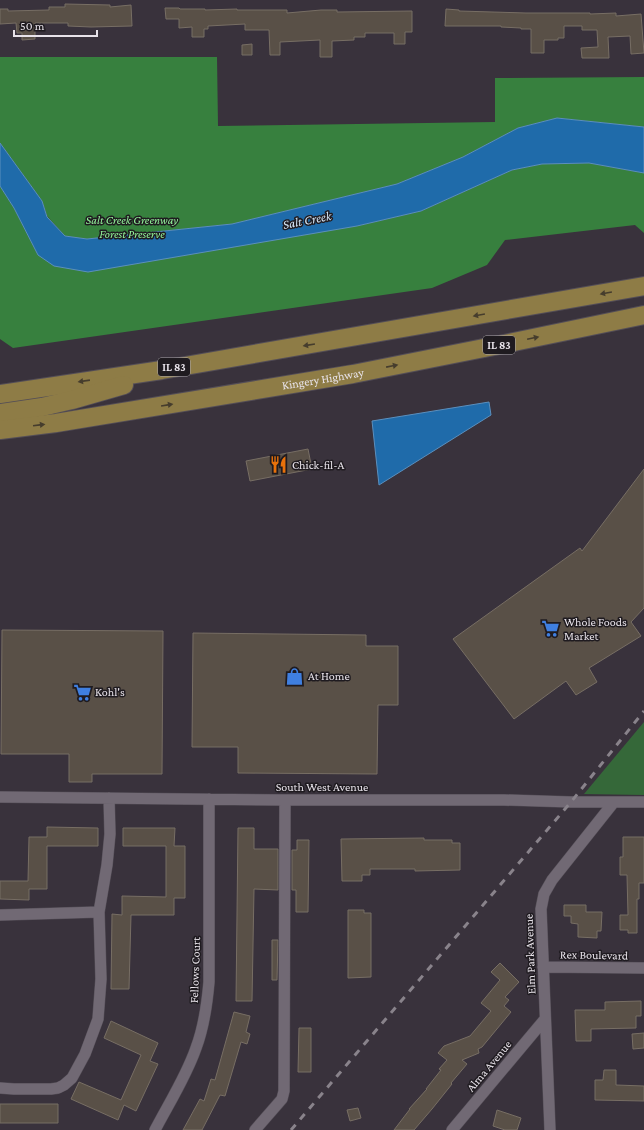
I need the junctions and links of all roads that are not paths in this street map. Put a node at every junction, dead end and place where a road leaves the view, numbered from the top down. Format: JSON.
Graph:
{"nodes":[{"id":1,"x":644,"y":286,"type":"edge"},
{"id":2,"x":644,"y":316,"type":"edge"},
{"id":3,"x":644,"y":325,"type":"edge"},
{"id":4,"x":576,"y":330,"type":"junction"},
{"id":5,"x":162,"y":370,"type":"junction"},
{"id":6,"x":0,"y":394,"type":"edge"},
{"id":7,"x":0,"y":413,"type":"edge"},
{"id":8,"x":0,"y":430,"type":"edge"},
{"id":9,"x":0,"y":797,"type":"edge"},
{"id":10,"x":109,"y":798,"type":"junction"},
{"id":11,"x":209,"y":799,"type":"junction"},
{"id":12,"x":285,"y":800,"type":"junction"},
{"id":13,"x":614,"y":802,"type":"junction"},
{"id":14,"x":644,"y":802,"type":"edge"},
{"id":15,"x":99,"y":912,"type":"junction"},
{"id":16,"x":0,"y":915,"type":"edge"},
{"id":17,"x":543,"y":967,"type":"junction"},
{"id":18,"x":644,"y":968,"type":"edge"},
{"id":19,"x":545,"y":1019,"type":"junction"},
{"id":20,"x":0,"y":1088,"type":"edge"},
{"id":21,"x":155,"y":1130,"type":"edge"},
{"id":22,"x":255,"y":1130,"type":"edge"},
{"id":23,"x":452,"y":1130,"type":"edge"},
{"id":24,"x":550,"y":1130,"type":"edge"}],
"edges":[{"from":1,"to":5,"type":"highway","number":"IL 83","one_way":true},
{"from":2,"to":4,"type":"highway","name":"Kingery Highway","number":"IL 83"},
{"from":3,"to":4,"type":"highway"},
{"from":8,"to":4,"type":"highway","name":"Kingery Highway","number":"IL 83","one_way":true},
{"from":5,"to":6,"type":"highway","number":"IL 83","one_way":true},
{"from":5,"to":7,"type":"highway"},
{"from":9,"to":10,"type":"street","name":"South West Avenue"},
{"from":10,"to":11,"type":"street","name":"South West Avenue"},
{"from":10,"to":15,"type":"street"},
{"from":11,"to":12,"type":"street","name":"South West Avenue"},
{"from":11,"to":21,"type":"street","name":"Fellows Court"},
{"from":12,"to":13,"type":"street","name":"South West Avenue"},
{"from":12,"to":22,"type":"street"},
{"from":13,"to":14,"type":"street","name":"South West Avenue"},
{"from":13,"to":17,"type":"street","name":"Elm Park Avenue"},
{"from":15,"to":16,"type":"street"},
{"from":15,"to":20,"type":"street"},
{"from":17,"to":18,"type":"street","name":"Rex Boulevard"},
{"from":17,"to":19,"type":"street","name":"Elm Park Avenue"},
{"from":19,"to":23,"type":"street","name":"Alma Avenue"},
{"from":19,"to":24,"type":"street","name":"Elm Park Avenue"}]}
